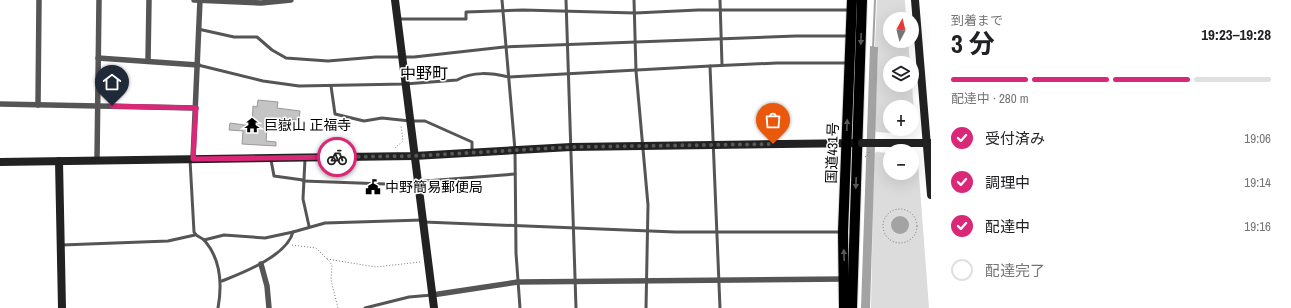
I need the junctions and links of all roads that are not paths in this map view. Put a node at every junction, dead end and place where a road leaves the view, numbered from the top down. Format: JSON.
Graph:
{"nodes":[{"id":1,"x":39,"y":0,"type":"edge"},
{"id":2,"x":99,"y":0,"type":"edge"},
{"id":3,"x":149,"y":0,"type":"edge"},
{"id":4,"x":194,"y":0,"type":"edge"},
{"id":5,"x":200,"y":0,"type":"edge"},
{"id":6,"x":291,"y":0,"type":"edge"},
{"id":7,"x":395,"y":0,"type":"edge"},
{"id":8,"x":502,"y":0,"type":"edge"},
{"id":9,"x":566,"y":0,"type":"edge"},
{"id":10,"x":634,"y":0,"type":"edge"},
{"id":11,"x":720,"y":0,"type":"edge"},
{"id":12,"x":862,"y":0,"type":"edge"},
{"id":13,"x":915,"y":0,"type":"edge"},
{"id":14,"x":852,"y":5,"type":"edge"},
{"id":15,"x":502,"y":10,"type":"junction"},
{"id":16,"x":720,"y":10,"type":"junction"},
{"id":17,"x":567,"y":12,"type":"junction"},
{"id":18,"x":635,"y":13,"type":"junction"},
{"id":19,"x":397,"y":19,"type":"junction"},
{"id":20,"x":198,"y":29,"type":"junction"},
{"id":21,"x":850,"y":36,"type":"junction"},
{"id":22,"x":721,"y":40,"type":"junction"},
{"id":23,"x":637,"y":42,"type":"junction"},
{"id":24,"x":567,"y":46,"type":"junction"},
{"id":25,"x":504,"y":47,"type":"junction"},
{"id":26,"x":98,"y":58,"type":"junction"},
{"id":27,"x":402,"y":58,"type":"junction"},
{"id":28,"x":148,"y":61,"type":"junction"},
{"id":29,"x":849,"y":63,"type":"junction"},
{"id":30,"x":198,"y":65,"type":"junction"},
{"id":31,"x":722,"y":65,"type":"junction"},
{"id":32,"x":710,"y":66,"type":"junction"},
{"id":33,"x":636,"y":71,"type":"junction"},
{"id":34,"x":567,"y":75,"type":"junction"},
{"id":35,"x":509,"y":78,"type":"junction"},
{"id":36,"x":405,"y":84,"type":"junction"},
{"id":37,"x":331,"y":86,"type":"junction"},
{"id":38,"x":0,"y":104,"type":"edge"},
{"id":39,"x":38,"y":105,"type":"junction"},
{"id":40,"x":98,"y":106,"type":"junction"},
{"id":41,"x":196,"y":108,"type":"junction"},
{"id":42,"x":410,"y":122,"type":"junction"},
{"id":43,"x":847,"y":143,"type":"junction"},
{"id":44,"x":860,"y":143,"type":"junction"},
{"id":45,"x":929,"y":143,"type":"edge"},
{"id":46,"x":713,"y":145,"type":"junction"},
{"id":47,"x":642,"y":146,"type":"junction"},
{"id":48,"x":571,"y":147,"type":"junction"},
{"id":49,"x":515,"y":150,"type":"junction"},
{"id":50,"x":472,"y":152,"type":"junction"},
{"id":51,"x":414,"y":156,"type":"junction"},
{"id":52,"x":271,"y":158,"type":"junction"},
{"id":53,"x":305,"y":158,"type":"junction"},
{"id":54,"x":192,"y":159,"type":"junction"},
{"id":55,"x":97,"y":160,"type":"junction"},
{"id":56,"x":59,"y":161,"type":"junction"},
{"id":57,"x":0,"y":162,"type":"edge"},
{"id":58,"x":515,"y":174,"type":"junction"},
{"id":59,"x":303,"y":181,"type":"junction"},
{"id":60,"x":417,"y":182,"type":"junction"},
{"id":61,"x":931,"y":195,"type":"edge"},
{"id":62,"x":422,"y":221,"type":"junction"},
{"id":63,"x":309,"y":226,"type":"junction"},
{"id":64,"x":516,"y":226,"type":"junction"},
{"id":65,"x":572,"y":228,"type":"junction"},
{"id":66,"x":647,"y":231,"type":"junction"},
{"id":67,"x":293,"y":232,"type":"junction"},
{"id":68,"x":717,"y":232,"type":"junction"},
{"id":69,"x":843,"y":232,"type":"junction"},
{"id":70,"x":195,"y":235,"type":"junction"},
{"id":71,"x":204,"y":240,"type":"junction"},
{"id":72,"x":60,"y":245,"type":"junction"},
{"id":73,"x":261,"y":264,"type":"junction"},
{"id":74,"x":845,"y":279,"type":"junction"},
{"id":75,"x":647,"y":280,"type":"junction"},
{"id":76,"x":719,"y":280,"type":"junction"},
{"id":77,"x":222,"y":281,"type":"junction"},
{"id":78,"x":574,"y":281,"type":"junction"},
{"id":79,"x":518,"y":282,"type":"junction"},
{"id":80,"x":432,"y":295,"type":"junction"},
{"id":81,"x":62,"y":308,"type":"edge"},
{"id":82,"x":218,"y":308,"type":"edge"},
{"id":83,"x":269,"y":308,"type":"edge"},
{"id":84,"x":365,"y":308,"type":"edge"},
{"id":85,"x":434,"y":308,"type":"edge"},
{"id":86,"x":520,"y":308,"type":"edge"},
{"id":87,"x":576,"y":308,"type":"edge"},
{"id":88,"x":646,"y":308,"type":"edge"},
{"id":89,"x":720,"y":308,"type":"edge"},
{"id":90,"x":844,"y":308,"type":"edge"},
{"id":91,"x":852,"y":308,"type":"edge"}],
"edges":[{"from":1,"to":39,"type":"street"},
{"from":2,"to":26,"type":"street"},
{"from":3,"to":28,"type":"street"},
{"from":4,"to":5,"type":"street"},
{"from":5,"to":6,"type":"street"},
{"from":5,"to":20,"type":"street"},
{"from":7,"to":19,"type":"street"},
{"from":8,"to":15,"type":"lane"},
{"from":9,"to":17,"type":"lane"},
{"from":10,"to":18,"type":"lane"},
{"from":11,"to":16,"type":"lane"},
{"from":12,"to":44,"type":"highway","name":"国道431号","one_way":true},
{"from":13,"to":45,"type":"street"},
{"from":14,"to":16,"type":"lane"},
{"from":14,"to":21,"type":"highway","name":"国道431号"},
{"from":15,"to":17,"type":"lane"},
{"from":15,"to":19,"type":"lane"},
{"from":15,"to":25,"type":"lane"},
{"from":16,"to":18,"type":"lane"},
{"from":16,"to":22,"type":"lane"},
{"from":17,"to":18,"type":"lane"},
{"from":17,"to":24,"type":"lane"},
{"from":18,"to":23,"type":"lane"},
{"from":19,"to":27,"type":"street"},
{"from":20,"to":27,"type":"lane"},
{"from":20,"to":30,"type":"street"},
{"from":21,"to":22,"type":"lane"},
{"from":21,"to":29,"type":"highway","name":"国道431号"},
{"from":22,"to":23,"type":"lane"},
{"from":22,"to":31,"type":"lane"},
{"from":23,"to":24,"type":"lane"},
{"from":23,"to":33,"type":"lane"},
{"from":24,"to":25,"type":"lane"},
{"from":24,"to":34,"type":"lane"},
{"from":25,"to":27,"type":"lane"},
{"from":25,"to":35,"type":"lane"},
{"from":26,"to":28,"type":"street"},
{"from":26,"to":40,"type":"street"},
{"from":27,"to":36,"type":"street"},
{"from":28,"to":30,"type":"street"},
{"from":29,"to":31,"type":"lane"},
{"from":43,"to":29,"type":"highway","name":"国道431号","one_way":true},
{"from":30,"to":37,"type":"lane"},
{"from":30,"to":41,"type":"street"},
{"from":31,"to":32,"type":"lane"},
{"from":32,"to":33,"type":"lane"},
{"from":32,"to":46,"type":"lane"},
{"from":33,"to":34,"type":"lane"},
{"from":33,"to":47,"type":"lane"},
{"from":34,"to":35,"type":"lane"},
{"from":34,"to":48,"type":"lane"},
{"from":35,"to":36,"type":"lane"},
{"from":35,"to":49,"type":"lane"},
{"from":36,"to":37,"type":"lane"},
{"from":36,"to":42,"type":"street"},
{"from":37,"to":42,"type":"lane"},
{"from":38,"to":39,"type":"street"},
{"from":39,"to":40,"type":"street"},
{"from":40,"to":41,"type":"street"},
{"from":40,"to":55,"type":"street"},
{"from":41,"to":54,"type":"street"},
{"from":42,"to":50,"type":"lane"},
{"from":42,"to":51,"type":"street"},
{"from":43,"to":44,"type":"street"},
{"from":43,"to":46,"type":"street"},
{"from":43,"to":69,"type":"highway","name":"国道431号"},
{"from":44,"to":45,"type":"street","bridge":true},
{"from":44,"to":91,"type":"highway","name":"国道431号","one_way":true},
{"from":45,"to":61,"type":"street"},
{"from":46,"to":47,"type":"street"},
{"from":46,"to":68,"type":"lane"},
{"from":47,"to":48,"type":"street"},
{"from":47,"to":66,"type":"lane"},
{"from":48,"to":49,"type":"street"},
{"from":48,"to":65,"type":"lane"},
{"from":49,"to":50,"type":"street"},
{"from":49,"to":58,"type":"lane"},
{"from":50,"to":51,"type":"street"},
{"from":51,"to":53,"type":"street"},
{"from":51,"to":60,"type":"street"},
{"from":52,"to":53,"type":"street"},
{"from":52,"to":54,"type":"street"},
{"from":52,"to":59,"type":"lane"},
{"from":53,"to":59,"type":"lane"},
{"from":54,"to":55,"type":"street"},
{"from":54,"to":70,"type":"lane"},
{"from":55,"to":56,"type":"street"},
{"from":56,"to":57,"type":"street"},
{"from":56,"to":72,"type":"street"},
{"from":58,"to":60,"type":"lane"},
{"from":58,"to":64,"type":"lane"},
{"from":59,"to":60,"type":"lane"},
{"from":59,"to":63,"type":"lane"},
{"from":60,"to":62,"type":"street"},
{"from":62,"to":63,"type":"lane"},
{"from":62,"to":64,"type":"lane"},
{"from":62,"to":80,"type":"street"},
{"from":63,"to":67,"type":"lane"},
{"from":64,"to":65,"type":"lane"},
{"from":64,"to":79,"type":"lane"},
{"from":65,"to":66,"type":"lane"},
{"from":65,"to":78,"type":"lane"},
{"from":66,"to":68,"type":"lane"},
{"from":66,"to":75,"type":"lane"},
{"from":67,"to":71,"type":"lane"},
{"from":67,"to":73,"type":"lane"},
{"from":68,"to":69,"type":"lane"},
{"from":68,"to":76,"type":"lane"},
{"from":74,"to":69,"type":"highway","name":"国道431号","one_way":true},
{"from":70,"to":71,"type":"lane"},
{"from":70,"to":72,"type":"lane"},
{"from":71,"to":77,"type":"lane"},
{"from":72,"to":81,"type":"street"},
{"from":73,"to":77,"type":"lane"},
{"from":73,"to":83,"type":"street"},
{"from":74,"to":76,"type":"street"},
{"from":74,"to":90,"type":"highway","name":"国道431号"},
{"from":75,"to":76,"type":"street"},
{"from":75,"to":78,"type":"street"},
{"from":75,"to":88,"type":"lane"},
{"from":76,"to":89,"type":"lane"},
{"from":77,"to":82,"type":"lane"},
{"from":78,"to":79,"type":"street"},
{"from":78,"to":87,"type":"lane"},
{"from":79,"to":80,"type":"street"},
{"from":79,"to":86,"type":"lane"},
{"from":80,"to":84,"type":"lane"},
{"from":80,"to":85,"type":"street"}]}
